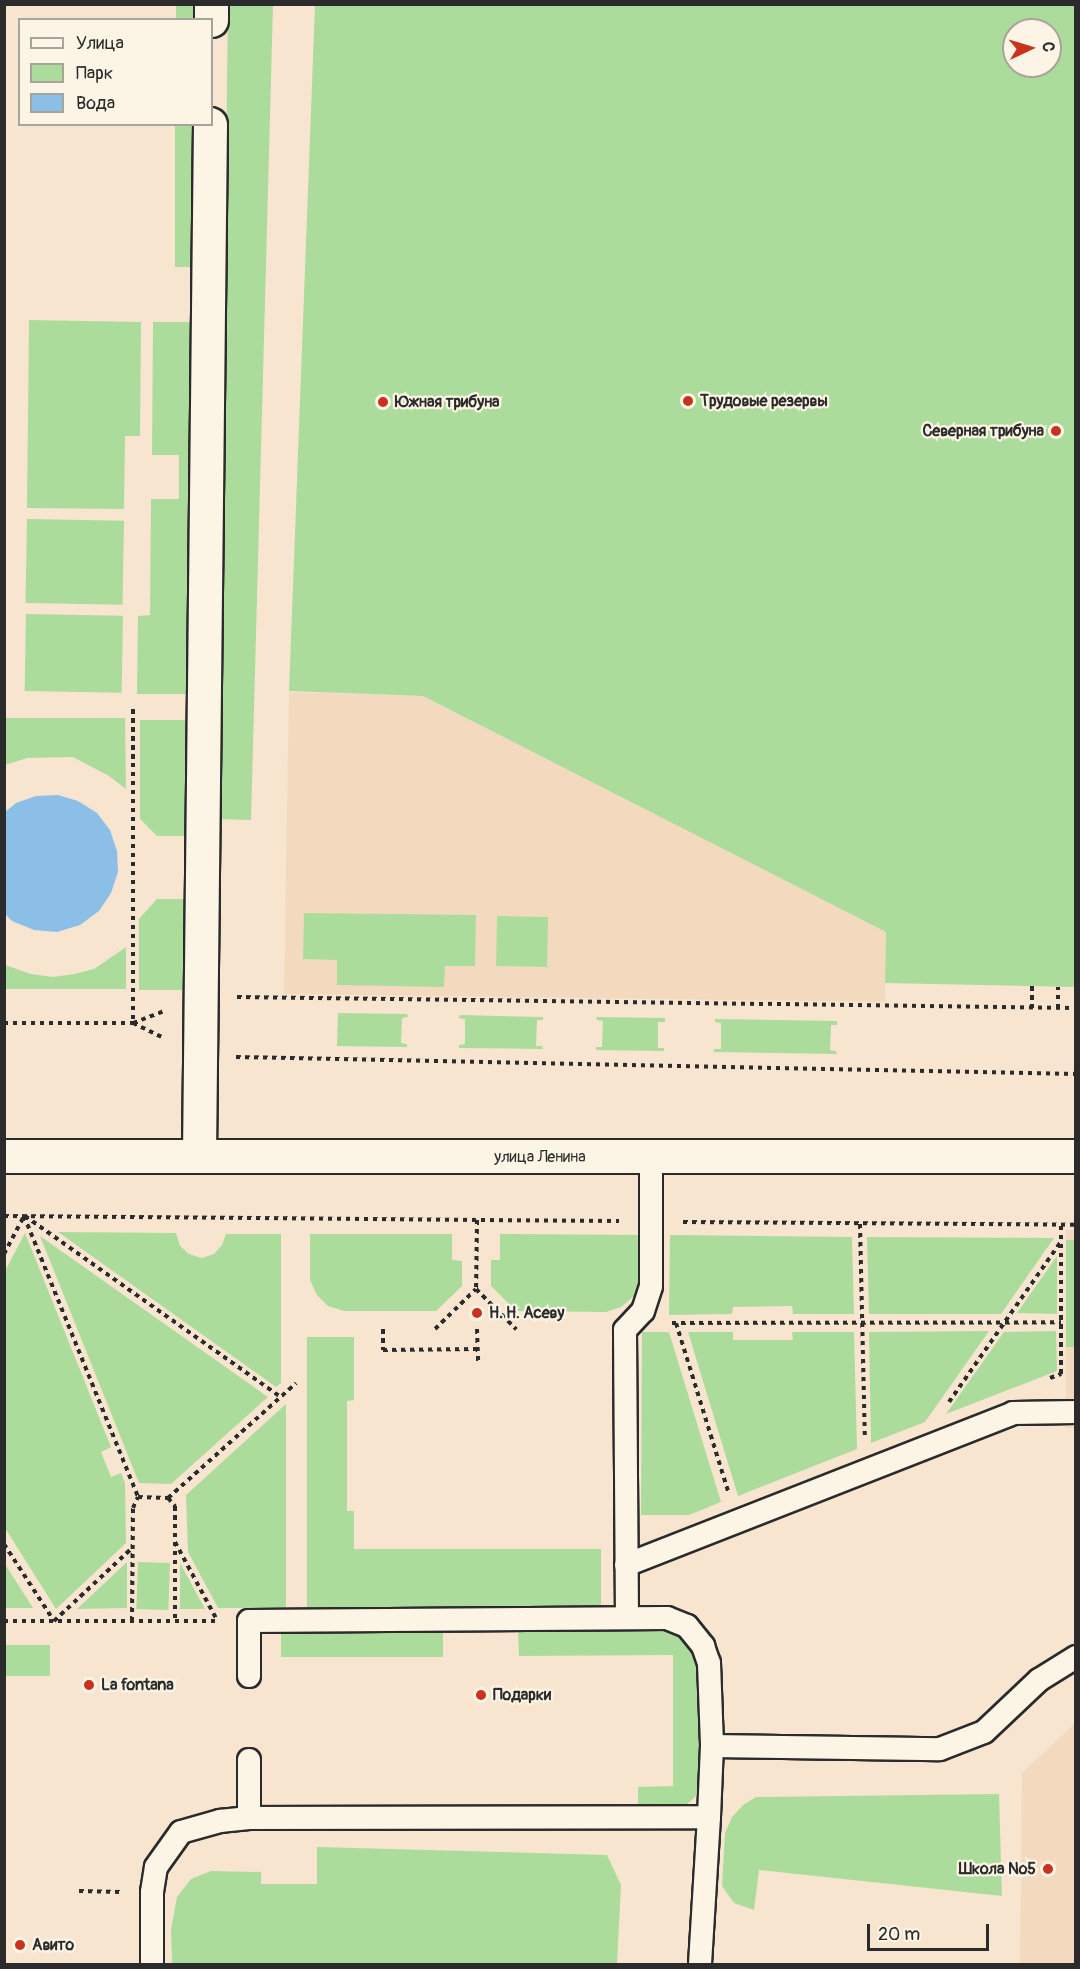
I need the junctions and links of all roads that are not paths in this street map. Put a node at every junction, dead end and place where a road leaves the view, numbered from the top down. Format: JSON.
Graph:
{"nodes":[{"id":1,"x":210,"y":126,"type":"edge"},
{"id":2,"x":4,"y":1156,"type":"edge"},
{"id":3,"x":199,"y":1156,"type":"junction"},
{"id":4,"x":1076,"y":1156,"type":"edge"},
{"id":5,"x":651,"y":1157,"type":"junction"},
{"id":6,"x":1068,"y":1412,"type":"edge"},
{"id":7,"x":626,"y":1565,"type":"junction"},
{"id":8,"x":627,"y":1618,"type":"junction"},
{"id":9,"x":1076,"y":1657,"type":"edge"},
{"id":10,"x":249,"y":1676,"type":"dead end"},
{"id":11,"x":712,"y":1746,"type":"junction"},
{"id":12,"x":249,"y":1760,"type":"dead end"},
{"id":13,"x":709,"y":1817,"type":"junction"},
{"id":14,"x":249,"y":1818,"type":"junction"},
{"id":15,"x":152,"y":1965,"type":"edge"},
{"id":16,"x":700,"y":1965,"type":"edge"}],
"edges":[{"from":1,"to":3,"type":"main road"},
{"from":2,"to":3,"type":"main road","name":"улица Ленина"},
{"from":3,"to":5,"type":"main road","name":"улица Ленина"},
{"from":4,"to":5,"type":"main road","name":"улица Ленина"},
{"from":5,"to":7,"type":"lane"},
{"from":6,"to":7,"type":"lane"},
{"from":7,"to":8,"type":"lane"},
{"from":8,"to":10,"type":"lane"},
{"from":8,"to":11,"type":"lane"},
{"from":9,"to":11,"type":"lane"},
{"from":11,"to":13,"type":"lane"},
{"from":12,"to":14,"type":"lane"},
{"from":13,"to":14,"type":"lane"},
{"from":13,"to":16,"type":"lane"},
{"from":14,"to":15,"type":"lane"}]}
